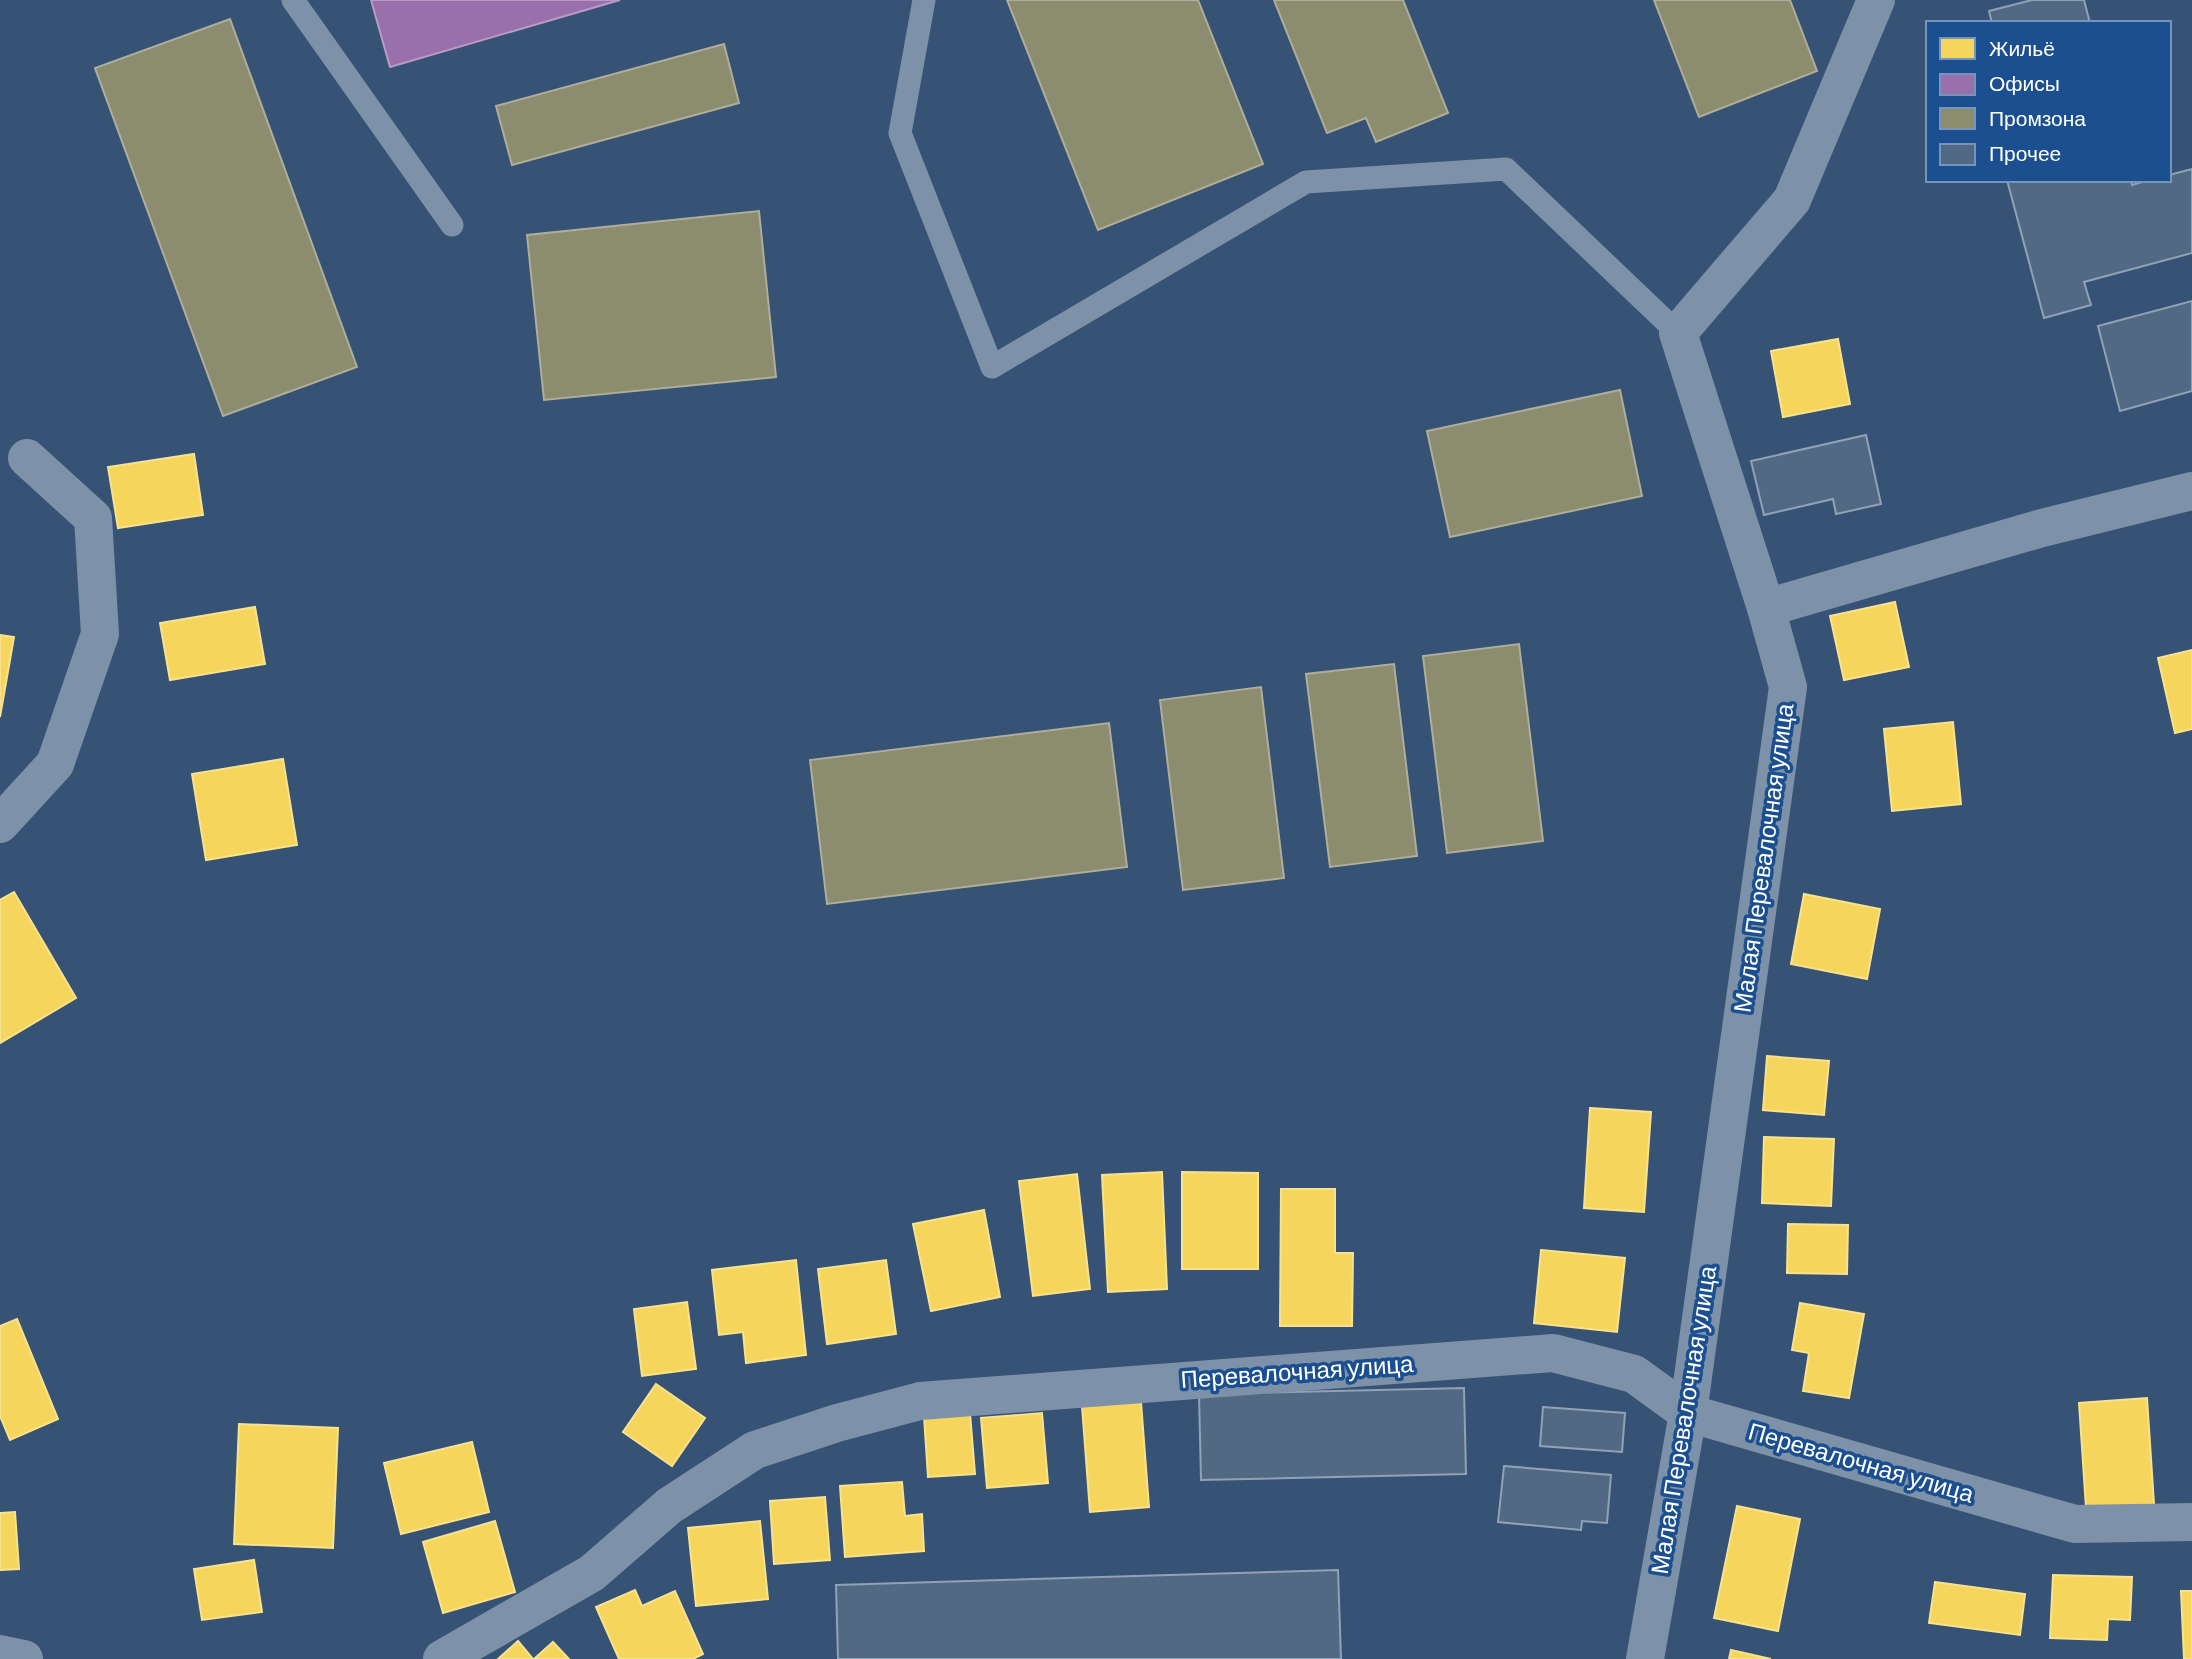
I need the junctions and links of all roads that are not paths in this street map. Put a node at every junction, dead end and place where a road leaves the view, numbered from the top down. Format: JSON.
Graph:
{"nodes":[{"id":1,"x":293,"y":0,"type":"edge"},
{"id":2,"x":924,"y":0,"type":"edge"},
{"id":3,"x":1876,"y":0,"type":"edge"},
{"id":4,"x":452,"y":225,"type":"dead end"},
{"id":5,"x":1678,"y":332,"type":"junction"},
{"id":6,"x":27,"y":458,"type":"dead end"},
{"id":7,"x":2192,"y":491,"type":"edge"},
{"id":8,"x":1766,"y":608,"type":"junction"},
{"id":9,"x":0,"y":824,"type":"edge"},
{"id":10,"x":1688,"y":1413,"type":"junction"},
{"id":11,"x":2192,"y":1522,"type":"edge"},
{"id":12,"x":0,"y":1654,"type":"edge"},
{"id":13,"x":24,"y":1659,"type":"edge"},
{"id":14,"x":442,"y":1659,"type":"edge"},
{"id":15,"x":1645,"y":1659,"type":"edge"}],
"edges":[{"from":1,"to":4,"type":"lane"},
{"from":2,"to":5,"type":"lane"},
{"from":3,"to":5,"type":"street"},
{"from":5,"to":8,"type":"street","name":"Малая Перевалочная улица"},
{"from":6,"to":9,"type":"street"},
{"from":7,"to":8,"type":"street"},
{"from":8,"to":10,"type":"street","name":"Малая Перевалочная улица"},
{"from":10,"to":11,"type":"street","name":"Перевалочная улица"},
{"from":10,"to":14,"type":"street","name":"Перевалочная улица"},
{"from":10,"to":15,"type":"street","name":"Малая Перевалочная улица"},
{"from":12,"to":13,"type":"street"}]}
